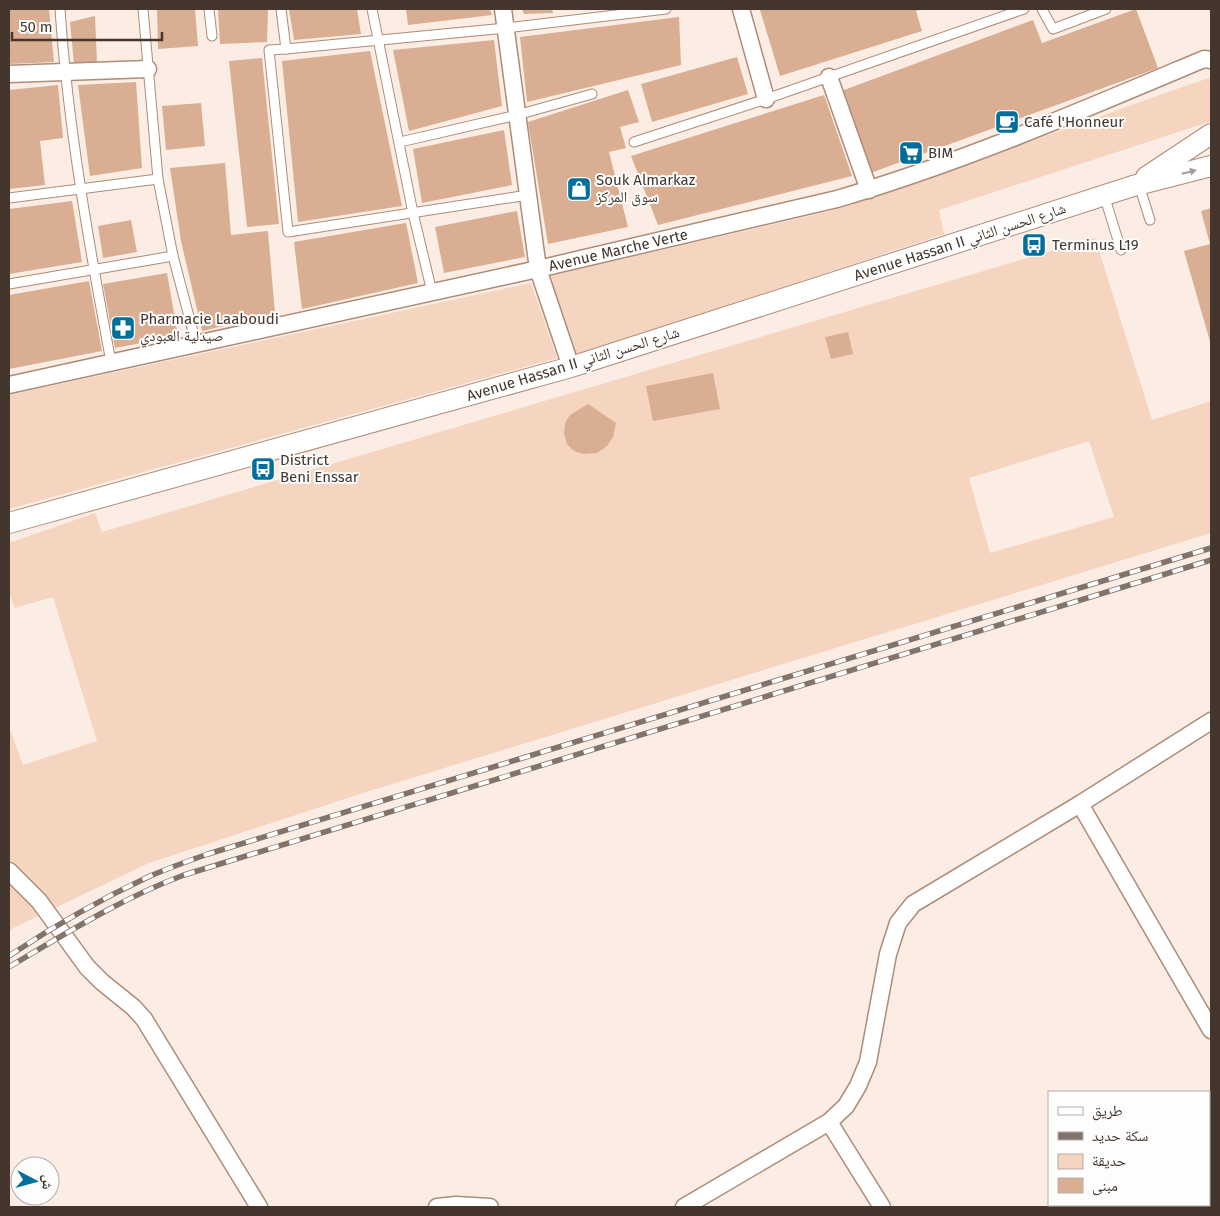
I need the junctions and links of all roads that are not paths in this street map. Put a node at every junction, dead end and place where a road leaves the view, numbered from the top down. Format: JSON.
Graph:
{"nodes":[{"id":1,"x":60,"y":9,"type":"edge"},
{"id":2,"x":143,"y":9,"type":"edge"},
{"id":3,"x":209,"y":9,"type":"edge"},
{"id":4,"x":282,"y":9,"type":"edge"},
{"id":5,"x":372,"y":9,"type":"edge"},
{"id":6,"x":503,"y":9,"type":"edge"},
{"id":7,"x":666,"y":9,"type":"edge"},
{"id":8,"x":741,"y":9,"type":"edge"},
{"id":9,"x":1024,"y":9,"type":"edge"},
{"id":10,"x":1042,"y":9,"type":"edge"},
{"id":11,"x":1106,"y":9,"type":"edge"},
{"id":12,"x":630,"y":11,"type":"edge"},
{"id":13,"x":506,"y":28,"type":"junction"},
{"id":14,"x":212,"y":36,"type":"dead end"},
{"id":15,"x":379,"y":40,"type":"junction"},
{"id":16,"x":286,"y":50,"type":"junction"},
{"id":17,"x":1211,"y":60,"type":"edge"},
{"id":18,"x":148,"y":69,"type":"junction"},
{"id":19,"x":64,"y":71,"type":"junction"},
{"id":20,"x":9,"y":74,"type":"edge"},
{"id":21,"x":829,"y":77,"type":"junction"},
{"id":22,"x":592,"y":94,"type":"dead end"},
{"id":23,"x":766,"y":99,"type":"junction"},
{"id":24,"x":516,"y":116,"type":"junction"},
{"id":25,"x":1211,"y":134,"type":"edge"},
{"id":26,"x":400,"y":142,"type":"junction"},
{"id":27,"x":634,"y":142,"type":"dead end"},
{"id":28,"x":1211,"y":166,"type":"edge"},
{"id":29,"x":158,"y":179,"type":"junction"},
{"id":30,"x":1136,"y":185,"type":"junction"},
{"id":31,"x":81,"y":189,"type":"junction"},
{"id":32,"x":869,"y":190,"type":"junction"},
{"id":33,"x":528,"y":195,"type":"junction"},
{"id":34,"x":1104,"y":195,"type":"junction"},
{"id":35,"x":9,"y":198,"type":"edge"},
{"id":36,"x":413,"y":213,"type":"junction"},
{"id":37,"x":1150,"y":220,"type":"dead end"},
{"id":38,"x":1121,"y":250,"type":"dead end"},
{"id":39,"x":173,"y":256,"type":"junction"},
{"id":40,"x":538,"y":269,"type":"junction"},
{"id":41,"x":94,"y":270,"type":"junction"},
{"id":42,"x":9,"y":284,"type":"edge"},
{"id":43,"x":432,"y":292,"type":"junction"},
{"id":44,"x":196,"y":343,"type":"junction"},
{"id":45,"x":111,"y":362,"type":"junction"},
{"id":46,"x":571,"y":367,"type":"junction"},
{"id":47,"x":9,"y":385,"type":"edge"},
{"id":48,"x":9,"y":523,"type":"edge"},
{"id":49,"x":1211,"y":721,"type":"edge"},
{"id":50,"x":1080,"y":804,"type":"junction"},
{"id":51,"x":9,"y":871,"type":"edge"},
{"id":52,"x":1211,"y":1030,"type":"edge"},
{"id":53,"x":830,"y":1122,"type":"junction"},
{"id":54,"x":259,"y":1207,"type":"edge"},
{"id":55,"x":437,"y":1207,"type":"edge"},
{"id":56,"x":490,"y":1207,"type":"edge"},
{"id":57,"x":684,"y":1207,"type":"edge"},
{"id":58,"x":882,"y":1207,"type":"edge"}],
"edges":[{"from":1,"to":19,"type":"lane"},
{"from":2,"to":18,"type":"lane"},
{"from":3,"to":14,"type":"lane"},
{"from":4,"to":16,"type":"lane"},
{"from":5,"to":15,"type":"lane"},
{"from":6,"to":13,"type":"street"},
{"from":7,"to":12,"type":"lane"},
{"from":8,"to":23,"type":"street"},
{"from":9,"to":21,"type":"lane"},
{"from":10,"to":11,"type":"lane"},
{"from":12,"to":13,"type":"lane"},
{"from":13,"to":15,"type":"lane"},
{"from":13,"to":24,"type":"street"},
{"from":15,"to":16,"type":"lane"},
{"from":15,"to":26,"type":"lane"},
{"from":16,"to":36,"type":"lane"},
{"from":17,"to":32,"type":"street","name":"Avenue Marche Verte"},
{"from":18,"to":19,"type":"street"},
{"from":18,"to":29,"type":"lane"},
{"from":19,"to":20,"type":"street"},
{"from":19,"to":31,"type":"lane"},
{"from":21,"to":23,"type":"lane"},
{"from":21,"to":32,"type":"street"},
{"from":22,"to":24,"type":"lane"},
{"from":23,"to":27,"type":"lane"},
{"from":24,"to":26,"type":"lane"},
{"from":24,"to":33,"type":"street"},
{"from":25,"to":30,"type":"street","name":"Avenue Hassan II شارع الحسن الثاني"},
{"from":26,"to":36,"type":"lane"},
{"from":30,"to":28,"type":"street","name":"Avenue Hassan II شارع الحسن الثاني","one_way":true},
{"from":29,"to":31,"type":"lane"},
{"from":29,"to":39,"type":"lane"},
{"from":30,"to":34,"type":"street","name":"Avenue Hassan II شارع الحسن الثاني"},
{"from":30,"to":37,"type":"lane"},
{"from":31,"to":35,"type":"lane"},
{"from":31,"to":41,"type":"lane"},
{"from":32,"to":40,"type":"street","name":"Avenue Marche Verte"},
{"from":33,"to":36,"type":"lane"},
{"from":33,"to":40,"type":"street"},
{"from":34,"to":38,"type":"lane"},
{"from":34,"to":46,"type":"street","name":"Avenue Hassan II شارع الحسن الثاني"},
{"from":36,"to":43,"type":"lane"},
{"from":39,"to":41,"type":"lane"},
{"from":39,"to":44,"type":"lane"},
{"from":40,"to":43,"type":"street","name":"Avenue Marche Verte"},
{"from":40,"to":46,"type":"street"},
{"from":41,"to":42,"type":"lane"},
{"from":41,"to":45,"type":"lane"},
{"from":43,"to":44,"type":"street","name":"Avenue Marche Verte"},
{"from":44,"to":45,"type":"street","name":"Avenue Marche Verte"},
{"from":45,"to":47,"type":"street","name":"Avenue Marche Verte"},
{"from":46,"to":48,"type":"street","name":"Avenue Hassan II شارع الحسن الثاني"},
{"from":49,"to":50,"type":"street"},
{"from":50,"to":52,"type":"street"},
{"from":50,"to":53,"type":"street"},
{"from":51,"to":54,"type":"street"},
{"from":53,"to":57,"type":"street"},
{"from":53,"to":58,"type":"street"},
{"from":55,"to":56,"type":"street"}]}
